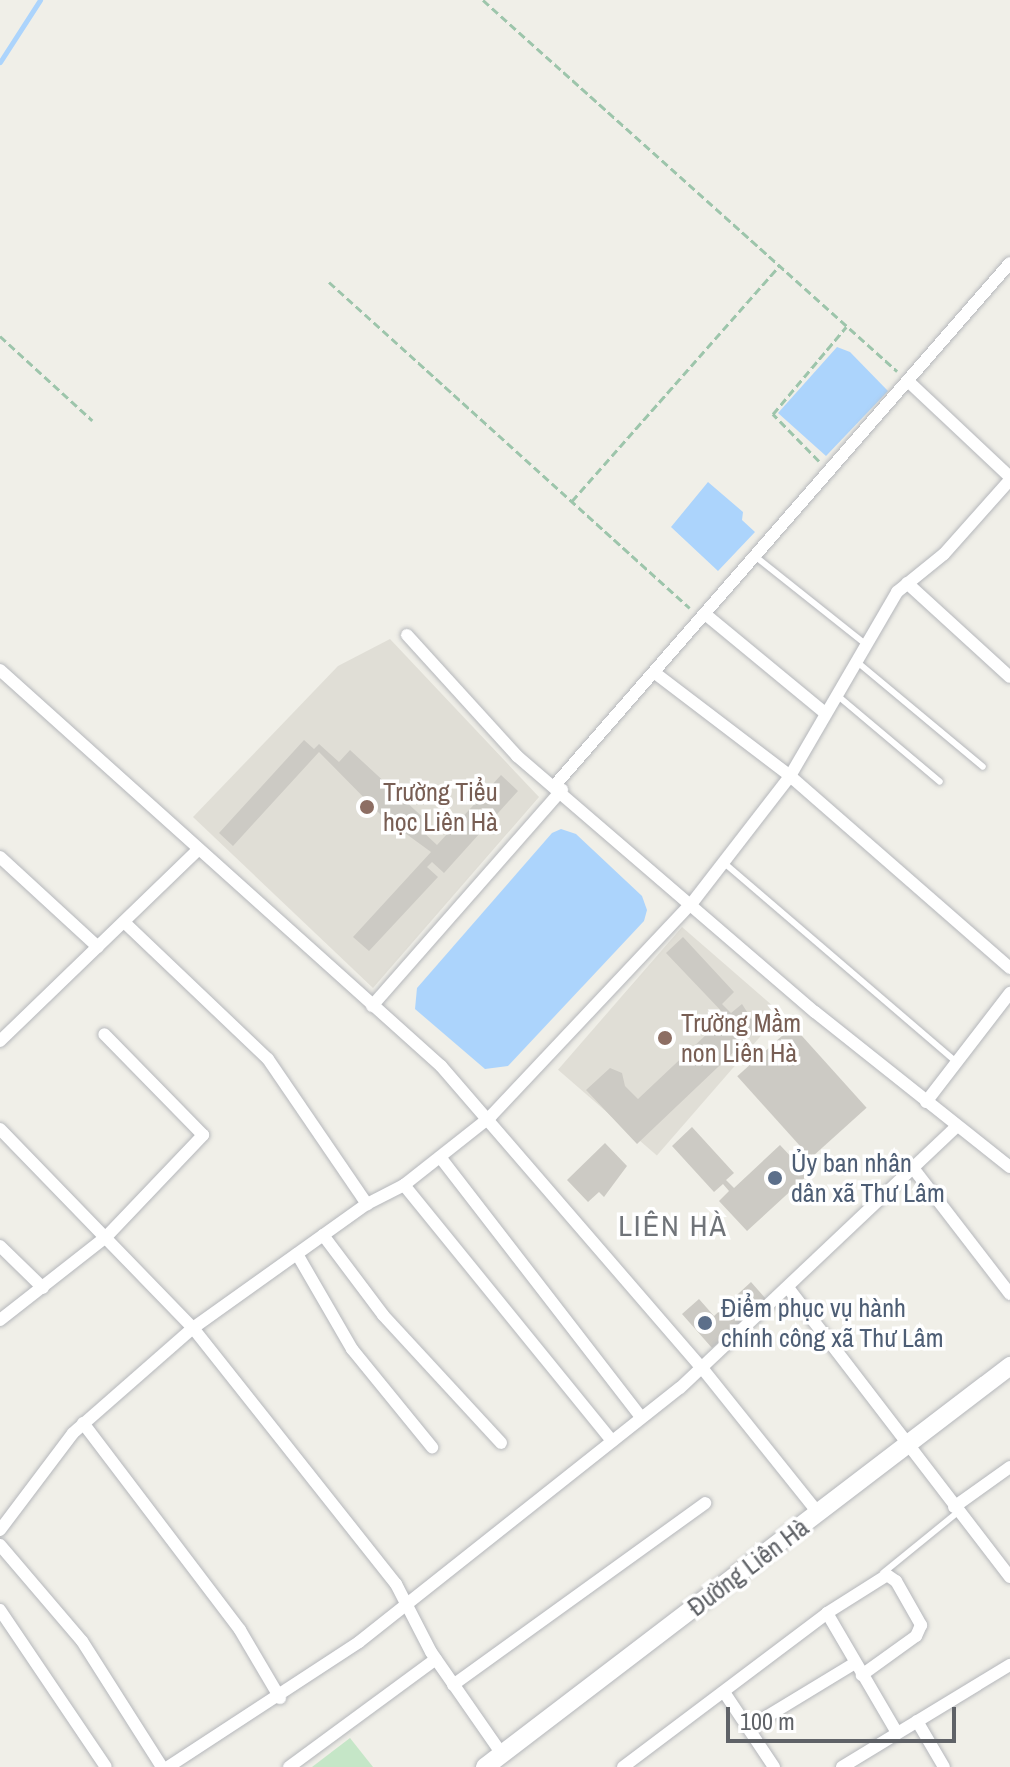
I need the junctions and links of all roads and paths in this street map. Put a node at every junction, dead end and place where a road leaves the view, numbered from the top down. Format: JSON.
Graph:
{"nodes":[{"id":1,"x":483,"y":0,"type":"edge"},
{"id":2,"x":1010,"y":263,"type":"edge"},
{"id":3,"x":780,"y":265,"type":"junction"},
{"id":4,"x":329,"y":282,"type":"dead end"},
{"id":5,"x":847,"y":326,"type":"junction"},
{"id":6,"x":0,"y":336,"type":"edge"},
{"id":7,"x":909,"y":382,"type":"junction"},
{"id":8,"x":92,"y":420,"type":"dead end"},
{"id":9,"x":831,"y":472,"type":"junction"},
{"id":10,"x":1010,"y":478,"type":"edge"},
{"id":11,"x":572,"y":501,"type":"junction"},
{"id":12,"x":756,"y":557,"type":"junction"},
{"id":13,"x":907,"y":583,"type":"junction"},
{"id":14,"x":704,"y":616,"type":"junction"},
{"id":15,"x":407,"y":635,"type":"dead end"},
{"id":16,"x":864,"y":643,"type":"junction"},
{"id":17,"x":854,"y":659,"type":"junction"},
{"id":18,"x":0,"y":670,"type":"edge"},
{"id":19,"x":655,"y":673,"type":"junction"},
{"id":20,"x":1010,"y":677,"type":"edge"},
{"id":21,"x":835,"y":694,"type":"junction"},
{"id":22,"x":825,"y":713,"type":"junction"},
{"id":23,"x":983,"y":767,"type":"dead end"},
{"id":24,"x":790,"y":776,"type":"junction"},
{"id":25,"x":940,"y":782,"type":"dead end"},
{"id":26,"x":559,"y":787,"type":"junction"},
{"id":27,"x":197,"y":851,"type":"junction"},
{"id":28,"x":723,"y":862,"type":"junction"},
{"id":29,"x":3,"y":865,"type":"edge"},
{"id":30,"x":692,"y":903,"type":"junction"},
{"id":31,"x":124,"y":922,"type":"junction"},
{"id":32,"x":98,"y":947,"type":"junction"},
{"id":33,"x":1010,"y":968,"type":"edge"},
{"id":34,"x":1010,"y":993,"type":"edge"},
{"id":35,"x":372,"y":1006,"type":"junction"},
{"id":36,"x":104,"y":1034,"type":"dead end"},
{"id":37,"x":0,"y":1041,"type":"edge"},
{"id":38,"x":956,"y":1062,"type":"junction"},
{"id":39,"x":926,"y":1102,"type":"junction"},
{"id":40,"x":490,"y":1117,"type":"junction"},
{"id":41,"x":957,"y":1126,"type":"junction"},
{"id":42,"x":0,"y":1129,"type":"edge"},
{"id":43,"x":440,"y":1157,"type":"junction"},
{"id":44,"x":1010,"y":1167,"type":"edge"},
{"id":45,"x":913,"y":1168,"type":"junction"},
{"id":46,"x":404,"y":1185,"type":"junction"},
{"id":47,"x":367,"y":1204,"type":"junction"},
{"id":48,"x":323,"y":1235,"type":"junction"},
{"id":49,"x":106,"y":1237,"type":"junction"},
{"id":50,"x":0,"y":1246,"type":"edge"},
{"id":51,"x":297,"y":1254,"type":"junction"},
{"id":52,"x":43,"y":1288,"type":"junction"},
{"id":53,"x":789,"y":1289,"type":"junction"},
{"id":54,"x":1010,"y":1294,"type":"edge"},
{"id":55,"x":0,"y":1320,"type":"edge"},
{"id":56,"x":193,"y":1328,"type":"junction"},
{"id":57,"x":1010,"y":1366,"type":"edge"},
{"id":58,"x":702,"y":1368,"type":"junction"},
{"id":59,"x":641,"y":1417,"type":"junction"},
{"id":60,"x":83,"y":1423,"type":"junction"},
{"id":61,"x":612,"y":1441,"type":"junction"},
{"id":62,"x":501,"y":1443,"type":"dead end"},
{"id":63,"x":907,"y":1444,"type":"junction"},
{"id":64,"x":432,"y":1447,"type":"dead end"},
{"id":65,"x":1010,"y":1467,"type":"edge"},
{"id":66,"x":705,"y":1503,"type":"dead end"},
{"id":67,"x":956,"y":1510,"type":"junction"},
{"id":68,"x":818,"y":1513,"type":"junction"},
{"id":69,"x":0,"y":1530,"type":"edge"},
{"id":70,"x":0,"y":1545,"type":"edge"},
{"id":71,"x":1010,"y":1577,"type":"edge"},
{"id":72,"x":878,"y":1578,"type":"junction"},
{"id":73,"x":407,"y":1604,"type":"junction"},
{"id":74,"x":0,"y":1610,"type":"edge"},
{"id":75,"x":827,"y":1613,"type":"junction"},
{"id":76,"x":0,"y":1633,"type":"edge"},
{"id":77,"x":436,"y":1659,"type":"junction"},
{"id":78,"x":855,"y":1663,"type":"junction"},
{"id":79,"x":1010,"y":1665,"type":"edge"},
{"id":80,"x":862,"y":1675,"type":"junction"},
{"id":81,"x":453,"y":1685,"type":"junction"},
{"id":82,"x":724,"y":1692,"type":"junction"},
{"id":83,"x":280,"y":1698,"type":"junction"},
{"id":84,"x":917,"y":1721,"type":"junction"},
{"id":85,"x":748,"y":1728,"type":"junction"},
{"id":86,"x":897,"y":1733,"type":"junction"},
{"id":87,"x":495,"y":1762,"type":"edge"},
{"id":88,"x":106,"y":1767,"type":"edge"},
{"id":89,"x":165,"y":1767,"type":"edge"},
{"id":90,"x":289,"y":1767,"type":"edge"},
{"id":91,"x":623,"y":1767,"type":"edge"},
{"id":92,"x":774,"y":1767,"type":"edge"},
{"id":93,"x":842,"y":1767,"type":"edge"},
{"id":94,"x":944,"y":1767,"type":"edge"}],
"edges":[{"from":1,"to":3,"type":"path"},
{"from":2,"to":7,"type":"street"},
{"from":3,"to":5,"type":"path"},
{"from":3,"to":11,"type":"path"},
{"from":4,"to":11,"type":"path"},
{"from":5,"to":7,"type":"path"},
{"from":5,"to":9,"type":"path"},
{"from":6,"to":8,"type":"path"},
{"from":7,"to":9,"type":"street"},
{"from":7,"to":10,"type":"street"},
{"from":9,"to":12,"type":"street"},
{"from":10,"to":13,"type":"street"},
{"from":11,"to":14,"type":"path"},
{"from":12,"to":14,"type":"street"},
{"from":12,"to":16,"type":"lane"},
{"from":13,"to":16,"type":"street"},
{"from":13,"to":20,"type":"street"},
{"from":14,"to":19,"type":"street"},
{"from":14,"to":22,"type":"street"},
{"from":15,"to":26,"type":"street"},
{"from":16,"to":17,"type":"street"},
{"from":17,"to":21,"type":"street"},
{"from":17,"to":23,"type":"lane"},
{"from":18,"to":27,"type":"street"},
{"from":19,"to":24,"type":"street"},
{"from":19,"to":26,"type":"street"},
{"from":21,"to":22,"type":"street"},
{"from":21,"to":25,"type":"lane"},
{"from":22,"to":24,"type":"street"},
{"from":24,"to":28,"type":"street"},
{"from":24,"to":33,"type":"street"},
{"from":26,"to":30,"type":"street"},
{"from":26,"to":35,"type":"street"},
{"from":27,"to":31,"type":"street"},
{"from":27,"to":35,"type":"street"},
{"from":28,"to":30,"type":"street"},
{"from":28,"to":38,"type":"lane"},
{"from":29,"to":32,"type":"street"},
{"from":30,"to":39,"type":"street"},
{"from":30,"to":40,"type":"street"},
{"from":31,"to":32,"type":"street"},
{"from":31,"to":47,"type":"street"},
{"from":32,"to":37,"type":"street"},
{"from":34,"to":38,"type":"street"},
{"from":35,"to":40,"type":"street"},
{"from":36,"to":49,"type":"street"},
{"from":38,"to":39,"type":"street"},
{"from":39,"to":41,"type":"street"},
{"from":40,"to":43,"type":"street"},
{"from":40,"to":58,"type":"street"},
{"from":41,"to":44,"type":"street"},
{"from":41,"to":45,"type":"street"},
{"from":42,"to":49,"type":"street"},
{"from":43,"to":46,"type":"street"},
{"from":43,"to":59,"type":"street"},
{"from":45,"to":53,"type":"street"},
{"from":45,"to":54,"type":"street"},
{"from":46,"to":47,"type":"street"},
{"from":46,"to":61,"type":"street"},
{"from":47,"to":48,"type":"street"},
{"from":48,"to":51,"type":"street"},
{"from":48,"to":62,"type":"street"},
{"from":49,"to":52,"type":"street"},
{"from":49,"to":56,"type":"street"},
{"from":50,"to":52,"type":"street"},
{"from":51,"to":56,"type":"street"},
{"from":51,"to":64,"type":"street"},
{"from":52,"to":55,"type":"street"},
{"from":53,"to":58,"type":"street"},
{"from":53,"to":63,"type":"street"},
{"from":56,"to":60,"type":"street"},
{"from":56,"to":73,"type":"street"},
{"from":57,"to":63,"type":"main road","name":"Đường Liên Hà"},
{"from":58,"to":59,"type":"street"},
{"from":58,"to":68,"type":"street"},
{"from":59,"to":61,"type":"street"},
{"from":60,"to":69,"type":"street"},
{"from":60,"to":83,"type":"street"},
{"from":61,"to":73,"type":"street"},
{"from":63,"to":67,"type":"street"},
{"from":63,"to":68,"type":"main road","name":"Đường Liên Hà"},
{"from":65,"to":67,"type":"street"},
{"from":66,"to":81,"type":"street"},
{"from":67,"to":71,"type":"street"},
{"from":67,"to":72,"type":"lane"},
{"from":68,"to":87,"type":"main road","name":"Đường Liên Hà"},
{"from":70,"to":89,"type":"street"},
{"from":72,"to":75,"type":"street"},
{"from":72,"to":80,"type":"street"},
{"from":73,"to":77,"type":"street"},
{"from":73,"to":83,"type":"street"},
{"from":74,"to":76,"type":"street"},
{"from":74,"to":88,"type":"street"},
{"from":75,"to":78,"type":"street"},
{"from":75,"to":82,"type":"street"},
{"from":77,"to":81,"type":"street"},
{"from":77,"to":90,"type":"street"},
{"from":78,"to":80,"type":"street"},
{"from":78,"to":85,"type":"street"},
{"from":79,"to":84,"type":"street"},
{"from":80,"to":86,"type":"street"},
{"from":81,"to":87,"type":"street"},
{"from":82,"to":85,"type":"street"},
{"from":82,"to":91,"type":"street"},
{"from":83,"to":89,"type":"street"},
{"from":84,"to":86,"type":"street"},
{"from":84,"to":94,"type":"street"},
{"from":85,"to":92,"type":"street"},
{"from":86,"to":93,"type":"street"}]}
